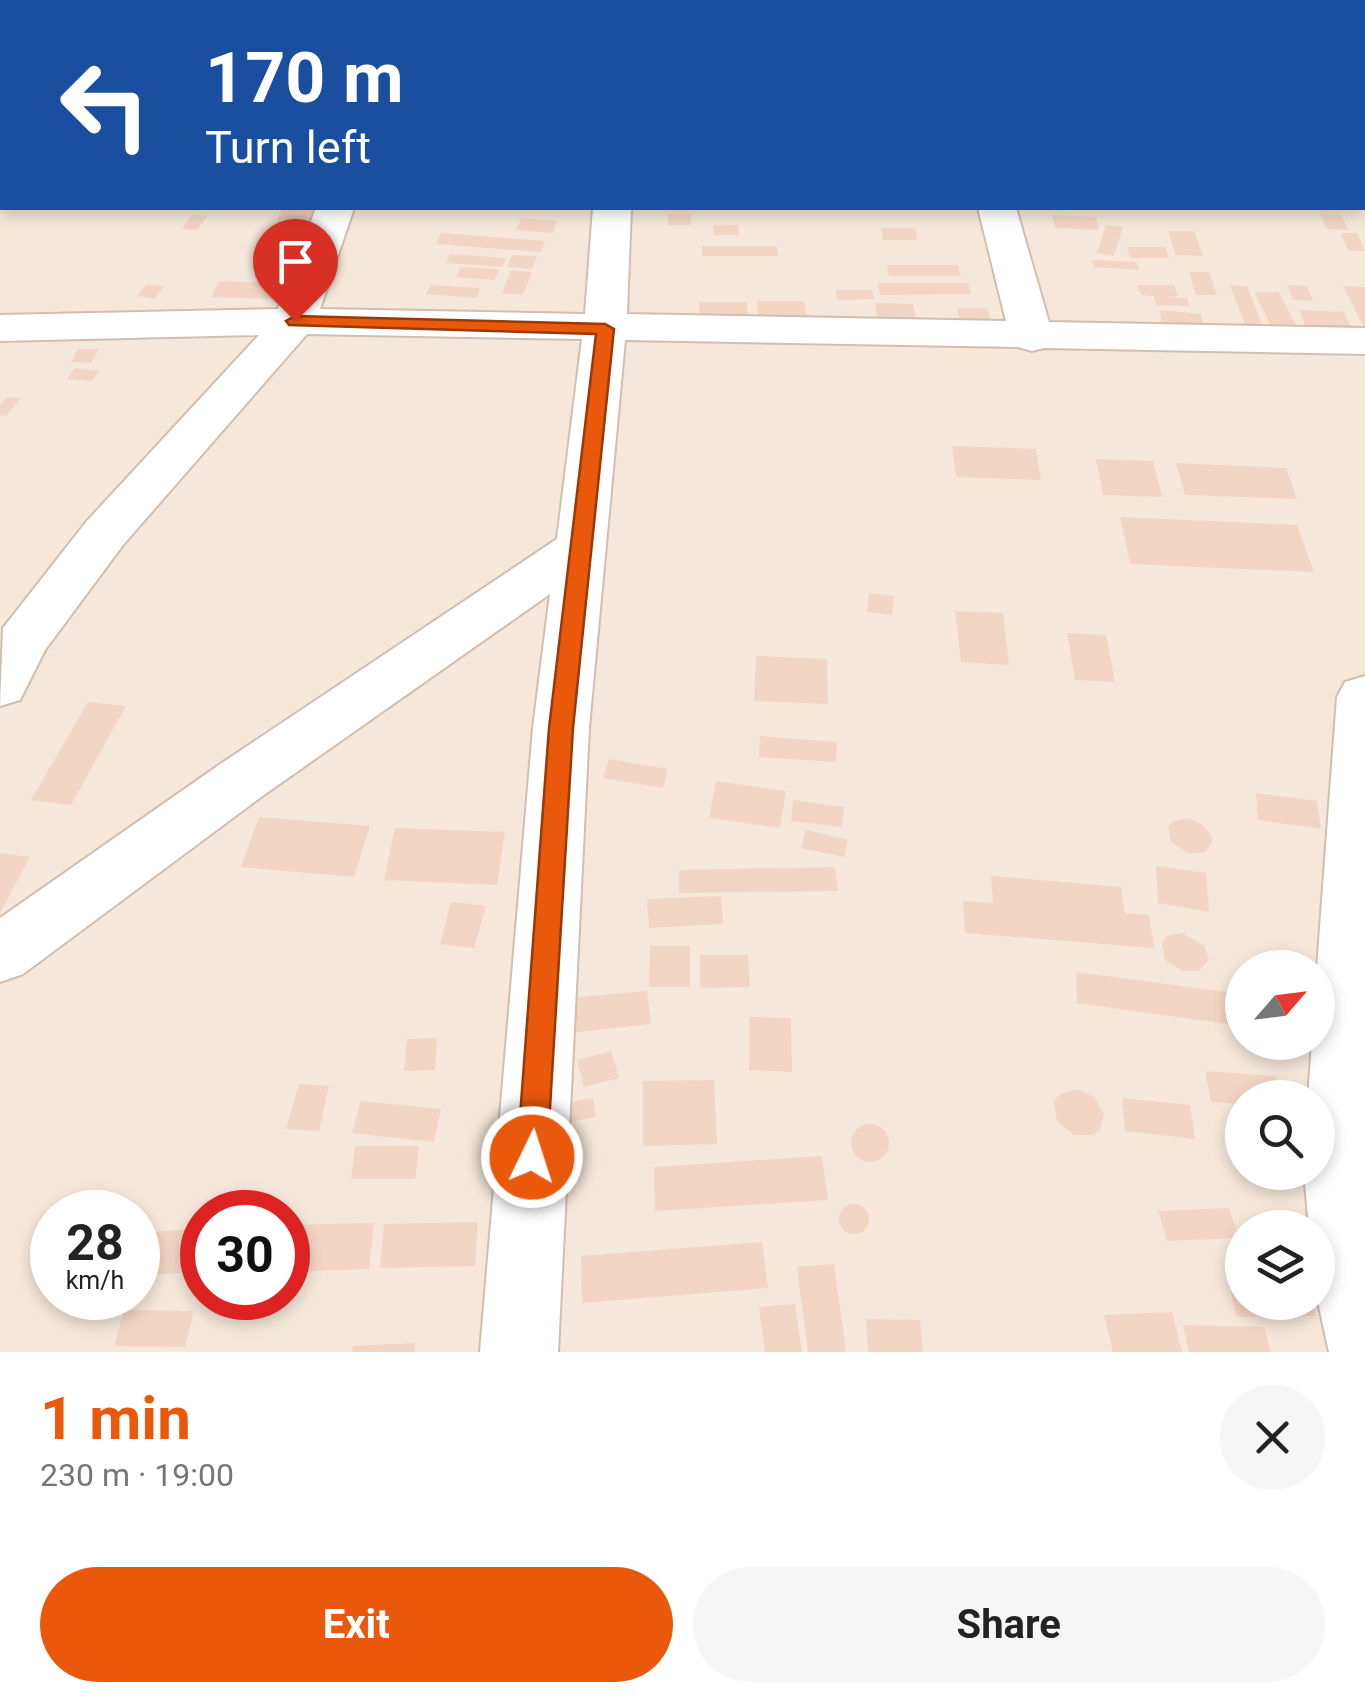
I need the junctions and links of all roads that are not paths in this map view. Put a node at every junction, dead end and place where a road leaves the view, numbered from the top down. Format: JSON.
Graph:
{"nodes":[{"id":1,"x":334,"y":210,"type":"edge"},
{"id":2,"x":612,"y":210,"type":"edge"},
{"id":3,"x":998,"y":210,"type":"edge"},
{"id":4,"x":295,"y":321,"type":"junction"},
{"id":5,"x":0,"y":328,"type":"edge"},
{"id":6,"x":605,"y":329,"type":"junction"},
{"id":7,"x":1032,"y":338,"type":"junction"},
{"id":8,"x":1365,"y":341,"type":"edge"},
{"id":9,"x":581,"y":548,"type":"junction"},
{"id":10,"x":0,"y":686,"type":"edge"},
{"id":11,"x":1365,"y":696,"type":"edge"},
{"id":12,"x":0,"y":954,"type":"edge"},
{"id":13,"x":1365,"y":1344,"type":"edge"},
{"id":14,"x":519,"y":1352,"type":"edge"}],
"edges":[{"from":1,"to":4,"type":"street"},
{"from":2,"to":6,"type":"street"},
{"from":3,"to":7,"type":"street"},
{"from":4,"to":5,"type":"street"},
{"from":4,"to":6,"type":"street"},
{"from":4,"to":10,"type":"street"},
{"from":6,"to":7,"type":"street"},
{"from":6,"to":9,"type":"street"},
{"from":7,"to":8,"type":"street"},
{"from":9,"to":12,"type":"street"},
{"from":9,"to":14,"type":"street"},
{"from":11,"to":13,"type":"street"}]}
